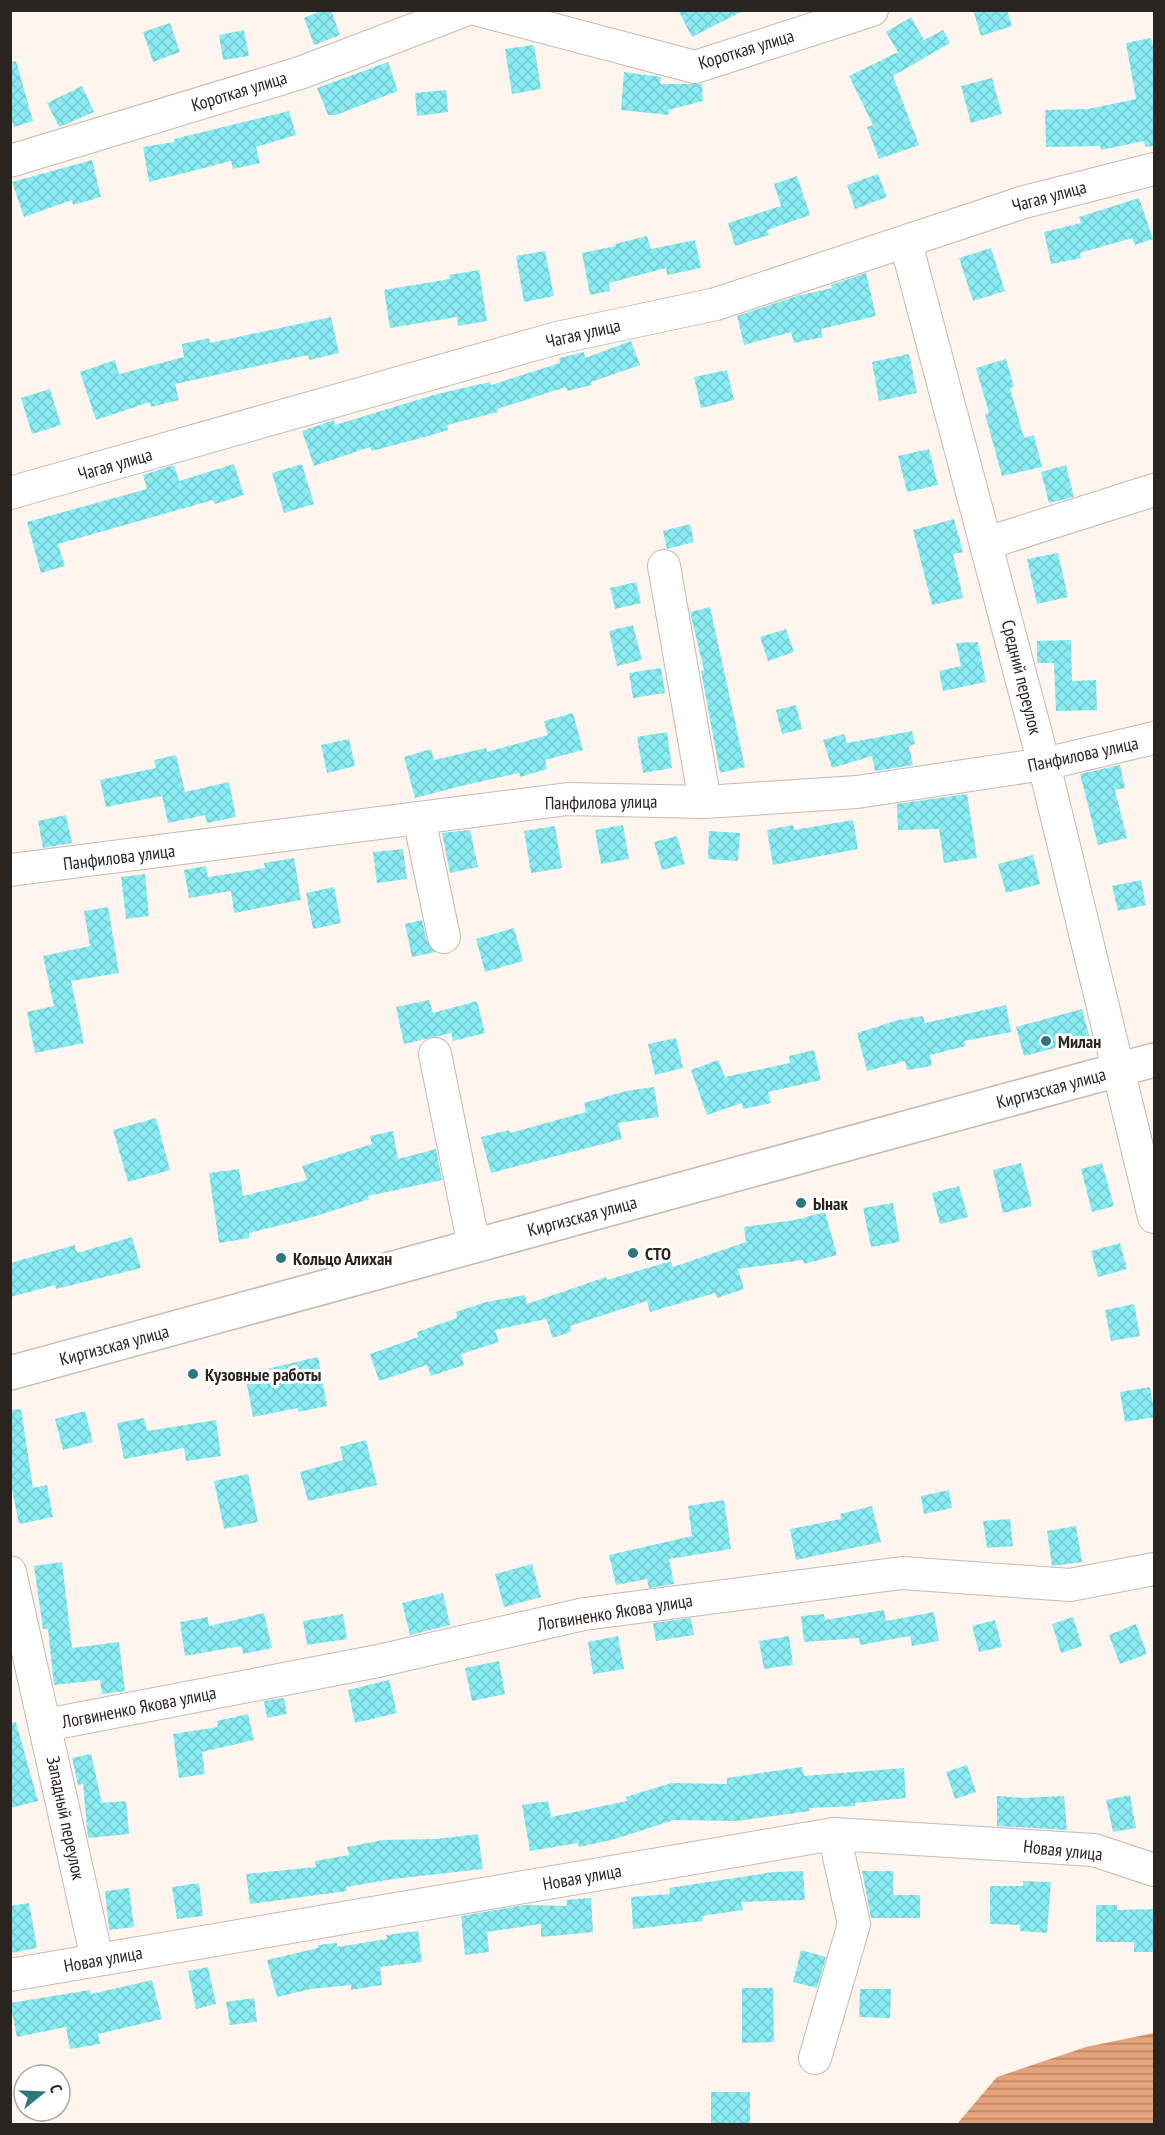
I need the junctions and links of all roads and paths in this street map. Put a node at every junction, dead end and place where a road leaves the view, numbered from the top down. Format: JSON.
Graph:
{"nodes":[{"id":1,"x":465,"y":10,"type":"edge"},
{"id":2,"x":479,"y":10,"type":"edge"},
{"id":3,"x":872,"y":10,"type":"edge"},
{"id":4,"x":10,"y":161,"type":"edge"},
{"id":5,"x":1155,"y":169,"type":"edge"},
{"id":6,"x":906,"y":243,"type":"junction"},
{"id":7,"x":1155,"y":490,"type":"edge"},
{"id":8,"x":10,"y":493,"type":"edge"},
{"id":9,"x":987,"y":543,"type":"junction"},
{"id":10,"x":664,"y":566,"type":"dead end"},
{"id":11,"x":1155,"y":738,"type":"edge"},
{"id":12,"x":1044,"y":764,"type":"junction"},
{"id":13,"x":705,"y":802,"type":"junction"},
{"id":14,"x":419,"y":818,"type":"junction"},
{"id":15,"x":10,"y":870,"type":"edge"},
{"id":16,"x":444,"y":937,"type":"dead end"},
{"id":17,"x":435,"y":1054,"type":"dead end"},
{"id":18,"x":1155,"y":1060,"type":"edge"},
{"id":19,"x":1117,"y":1070,"type":"junction"},
{"id":20,"x":1155,"y":1217,"type":"edge"},
{"id":21,"x":474,"y":1246,"type":"junction"},
{"id":22,"x":10,"y":1373,"type":"edge"},
{"id":23,"x":1155,"y":1569,"type":"edge"},
{"id":24,"x":10,"y":1572,"type":"edge"},
{"id":25,"x":46,"y":1725,"type":"junction"},
{"id":26,"x":834,"y":1834,"type":"junction"},
{"id":27,"x":1155,"y":1870,"type":"edge"},
{"id":28,"x":97,"y":1959,"type":"junction"},
{"id":29,"x":10,"y":1975,"type":"edge"},
{"id":30,"x":815,"y":2058,"type":"dead end"}],
"edges":[{"from":1,"to":4,"type":"street","name":"Короткая улица"},
{"from":2,"to":3,"type":"street","name":"Короткая улица"},
{"from":5,"to":6,"type":"street","name":"Чагая улица"},
{"from":6,"to":8,"type":"street","name":"Чагая улица"},
{"from":6,"to":9,"type":"street","name":"Средний переулок"},
{"from":7,"to":9,"type":"street"},
{"from":9,"to":12,"type":"street","name":"Средний переулок"},
{"from":10,"to":13,"type":"street"},
{"from":11,"to":12,"type":"street","name":"Панфилова улица"},
{"from":12,"to":13,"type":"street","name":"Панфилова улица"},
{"from":12,"to":19,"type":"street","name":"Средний переулок"},
{"from":13,"to":14,"type":"street","name":"Панфилова улица"},
{"from":14,"to":15,"type":"street","name":"Панфилова улица"},
{"from":14,"to":16,"type":"street"},
{"from":17,"to":21,"type":"street"},
{"from":18,"to":19,"type":"main road","name":"Киргизская улица"},
{"from":19,"to":20,"type":"street","name":"Средний переулок"},
{"from":19,"to":21,"type":"main road","name":"Киргизская улица"},
{"from":21,"to":22,"type":"main road","name":"Киргизская улица"},
{"from":23,"to":25,"type":"street","name":"Логвиненко Якова улица"},
{"from":24,"to":25,"type":"street","name":"Западный переулок"},
{"from":25,"to":28,"type":"street","name":"Западный переулок"},
{"from":26,"to":27,"type":"street","name":"Новая улица"},
{"from":26,"to":28,"type":"street","name":"Новая улица"},
{"from":26,"to":30,"type":"street"},
{"from":28,"to":29,"type":"street","name":"Новая улица"}]}
